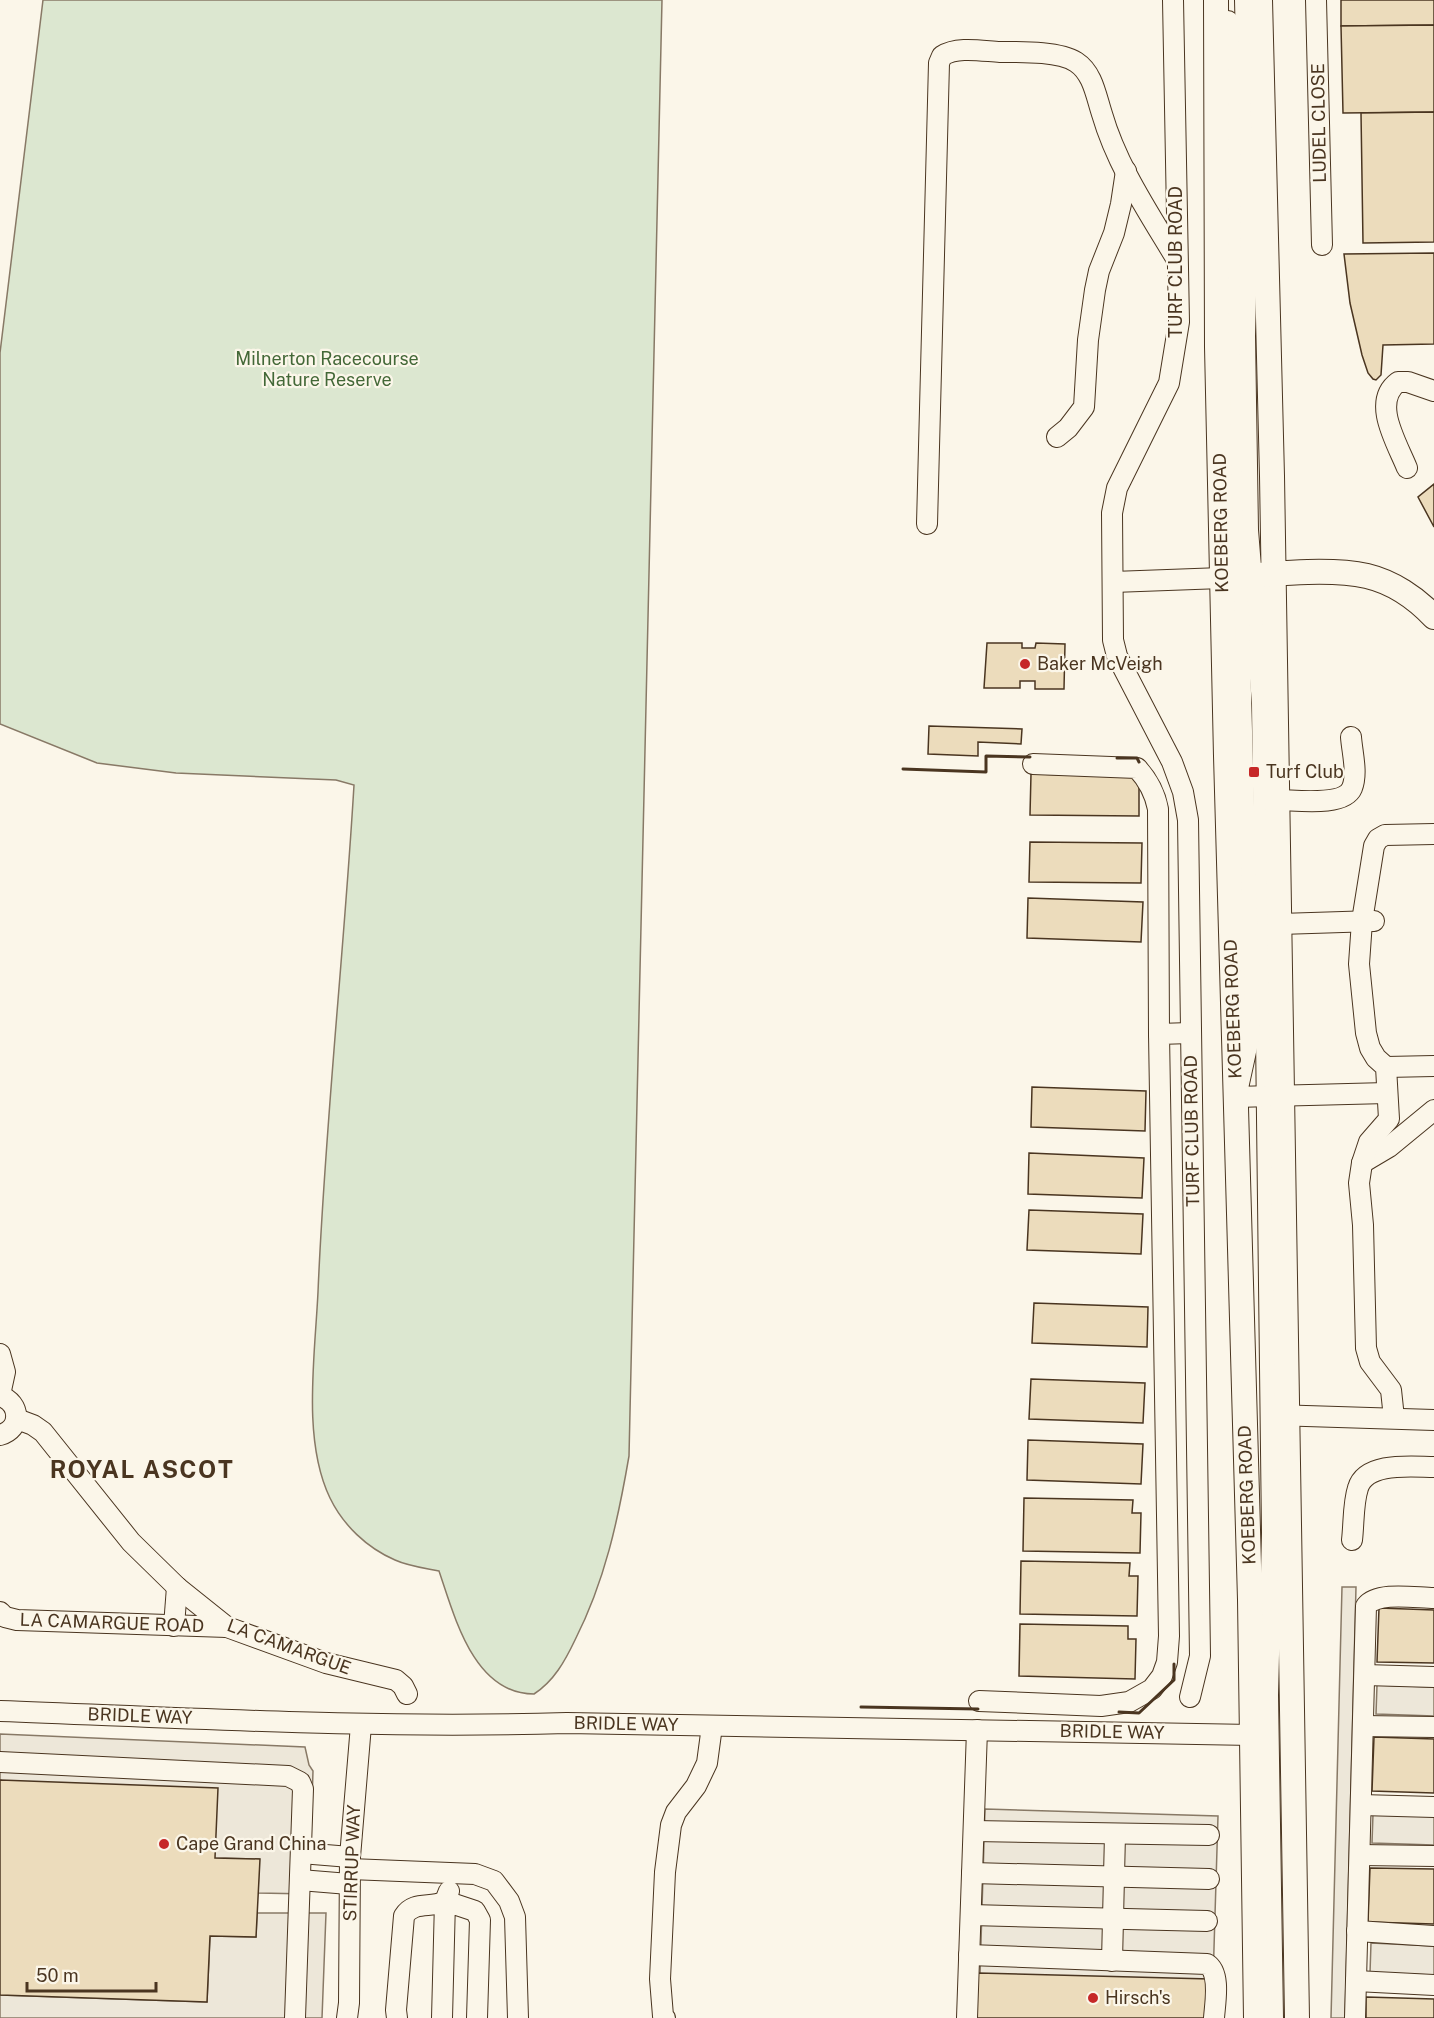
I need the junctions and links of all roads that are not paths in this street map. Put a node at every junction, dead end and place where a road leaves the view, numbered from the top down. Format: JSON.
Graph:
{"nodes":[{"id":1,"x":1173,"y":0,"type":"edge"},
{"id":2,"x":1216,"y":0,"type":"edge"},
{"id":3,"x":1227,"y":0,"type":"edge"},
{"id":4,"x":1245,"y":0,"type":"edge"},
{"id":5,"x":1260,"y":0,"type":"edge"},
{"id":6,"x":1316,"y":0,"type":"edge"},
{"id":7,"x":1126,"y":171,"type":"junction"},
{"id":8,"x":1322,"y":245,"type":"dead end"},
{"id":9,"x":1178,"y":262,"type":"junction"},
{"id":10,"x":1434,"y":391,"type":"edge"},
{"id":11,"x":1057,"y":437,"type":"dead end"},
{"id":12,"x":1407,"y":468,"type":"dead end"},
{"id":13,"x":927,"y":524,"type":"dead end"},
{"id":14,"x":1246,"y":576,"type":"junction"},
{"id":15,"x":1113,"y":582,"type":"junction"},
{"id":16,"x":1434,"y":617,"type":"edge"},
{"id":17,"x":1351,"y":736,"type":"dead end"},
{"id":18,"x":1033,"y":764,"type":"dead end"},
{"id":19,"x":1278,"y":800,"type":"junction"},
{"id":20,"x":1434,"y":834,"type":"edge"},
{"id":21,"x":1368,"y":921,"type":"junction"},
{"id":22,"x":1280,"y":924,"type":"junction"},
{"id":23,"x":1190,"y":1033,"type":"junction"},
{"id":24,"x":1159,"y":1034,"type":"junction"},
{"id":25,"x":1434,"y":1066,"type":"edge"},
{"id":26,"x":1386,"y":1067,"type":"junction"},
{"id":27,"x":1388,"y":1094,"type":"junction"},
{"id":28,"x":1274,"y":1096,"type":"junction"},
{"id":29,"x":1236,"y":1097,"type":"junction"},
{"id":30,"x":1434,"y":1110,"type":"edge"},
{"id":31,"x":1389,"y":1119,"type":"junction"},
{"id":32,"x":1406,"y":1134,"type":"junction"},
{"id":33,"x":1362,"y":1163,"type":"junction"},
{"id":34,"x":0,"y":1354,"type":"edge"},
{"id":35,"x":0,"y":1395,"type":"edge"},
{"id":36,"x":1279,"y":1415,"type":"junction"},
{"id":37,"x":1244,"y":1416,"type":"junction"},
{"id":38,"x":1394,"y":1418,"type":"junction"},
{"id":39,"x":16,"y":1419,"type":"junction"},
{"id":40,"x":1434,"y":1420,"type":"edge"},
{"id":41,"x":0,"y":1435,"type":"edge"},
{"id":42,"x":1434,"y":1467,"type":"edge"},
{"id":43,"x":1352,"y":1539,"type":"dead end"},
{"id":44,"x":177,"y":1587,"type":"junction"},
{"id":45,"x":1434,"y":1598,"type":"edge"},
{"id":46,"x":0,"y":1612,"type":"edge"},
{"id":47,"x":174,"y":1626,"type":"junction"},
{"id":48,"x":227,"y":1628,"type":"junction"},
{"id":49,"x":1365,"y":1675,"type":"junction"},
{"id":50,"x":1434,"y":1677,"type":"edge"},
{"id":51,"x":407,"y":1694,"type":"dead end"},
{"id":52,"x":1190,"y":1696,"type":"dead end"},
{"id":53,"x":980,"y":1701,"type":"dead end"},
{"id":54,"x":0,"y":1711,"type":"edge"},
{"id":55,"x":360,"y":1725,"type":"junction"},
{"id":56,"x":712,"y":1726,"type":"junction"},
{"id":57,"x":1363,"y":1726,"type":"junction"},
{"id":58,"x":1434,"y":1727,"type":"edge"},
{"id":59,"x":977,"y":1730,"type":"junction"},
{"id":60,"x":1252,"y":1735,"type":"junction"},
{"id":61,"x":0,"y":1762,"type":"edge"},
{"id":62,"x":1361,"y":1805,"type":"junction"},
{"id":63,"x":1434,"y":1807,"type":"edge"},
{"id":64,"x":974,"y":1831,"type":"junction"},
{"id":65,"x":1115,"y":1834,"type":"junction"},
{"id":66,"x":1209,"y":1835,"type":"dead end"},
{"id":67,"x":301,"y":1853,"type":"junction"},
{"id":68,"x":1360,"y":1855,"type":"junction"},
{"id":69,"x":1434,"y":1856,"type":"edge"},
{"id":70,"x":350,"y":1870,"type":"junction"},
{"id":71,"x":452,"y":1873,"type":"junction"},
{"id":72,"x":972,"y":1873,"type":"junction"},
{"id":73,"x":1114,"y":1876,"type":"junction"},
{"id":74,"x":1209,"y":1879,"type":"dead end"},
{"id":75,"x":300,"y":1880,"type":"junction"},
{"id":76,"x":446,"y":1901,"type":"junction"},
{"id":77,"x":971,"y":1915,"type":"junction"},
{"id":78,"x":1113,"y":1919,"type":"junction"},
{"id":79,"x":1207,"y":1921,"type":"dead end"},
{"id":80,"x":1357,"y":1931,"type":"junction"},
{"id":81,"x":1434,"y":1936,"type":"edge"},
{"id":82,"x":969,"y":1956,"type":"junction"},
{"id":83,"x":1112,"y":1961,"type":"junction"},
{"id":84,"x":1356,"y":1982,"type":"junction"},
{"id":85,"x":1434,"y":1985,"type":"edge"},
{"id":86,"x":350,"y":2013,"type":"edge"},
{"id":87,"x":295,"y":2018,"type":"edge"},
{"id":88,"x":397,"y":2018,"type":"edge"},
{"id":89,"x":442,"y":2018,"type":"edge"},
{"id":90,"x":477,"y":2018,"type":"edge"},
{"id":91,"x":518,"y":2018,"type":"edge"},
{"id":92,"x":665,"y":2018,"type":"edge"},
{"id":93,"x":967,"y":2018,"type":"edge"},
{"id":94,"x":1214,"y":2018,"type":"edge"},
{"id":95,"x":1256,"y":2018,"type":"edge"},
{"id":96,"x":1274,"y":2018,"type":"edge"},
{"id":97,"x":1297,"y":2018,"type":"edge"},
{"id":98,"x":1355,"y":2018,"type":"edge"}],
"edges":[{"from":1,"to":9,"type":"street","name":"TURF CLUB ROAD"},
{"from":2,"to":14,"type":"main road","name":"KOEBERG ROAD"},
{"from":3,"to":14,"type":"street"},
{"from":4,"to":14,"type":"street"},
{"from":5,"to":14,"type":"main road","name":"KOEBERG ROAD"},
{"from":6,"to":8,"type":"street","name":"LUDEL CLOSE"},
{"from":7,"to":9,"type":"street"},
{"from":7,"to":11,"type":"street"},
{"from":7,"to":13,"type":"street"},
{"from":9,"to":15,"type":"street","name":"TURF CLUB ROAD"},
{"from":10,"to":12,"type":"street"},
{"from":14,"to":15,"type":"street"},
{"from":14,"to":16,"type":"main road"},
{"from":14,"to":19,"type":"main road","name":"KOEBERG ROAD"},
{"from":14,"to":28,"type":"street"},
{"from":14,"to":29,"type":"main road","name":"KOEBERG ROAD"},
{"from":15,"to":23,"type":"street","name":"TURF CLUB ROAD"},
{"from":17,"to":19,"type":"street"},
{"from":18,"to":24,"type":"street"},
{"from":19,"to":22,"type":"main road","name":"KOEBERG ROAD"},
{"from":20,"to":21,"type":"street"},
{"from":21,"to":22,"type":"street"},
{"from":21,"to":26,"type":"street"},
{"from":22,"to":28,"type":"main road","name":"KOEBERG ROAD"},
{"from":23,"to":24,"type":"street"},
{"from":23,"to":52,"type":"street","name":"TURF CLUB ROAD"},
{"from":24,"to":53,"type":"street"},
{"from":25,"to":26,"type":"street"},
{"from":26,"to":27,"type":"street"},
{"from":27,"to":28,"type":"street"},
{"from":27,"to":31,"type":"street"},
{"from":28,"to":29,"type":"street"},
{"from":28,"to":36,"type":"main road","name":"KOEBERG ROAD"},
{"from":29,"to":37,"type":"main road","name":"KOEBERG ROAD"},
{"from":30,"to":32,"type":"street"},
{"from":31,"to":32,"type":"street"},
{"from":31,"to":33,"type":"street"},
{"from":32,"to":33,"type":"street"},
{"from":33,"to":38,"type":"street"},
{"from":34,"to":35,"type":"street"},
{"from":35,"to":39,"type":"street","name":"LA CAMARGUE"},
{"from":36,"to":37,"type":"street"},
{"from":36,"to":38,"type":"street"},
{"from":36,"to":96,"type":"street"},
{"from":36,"to":97,"type":"main road","name":"KOEBERG ROAD"},
{"from":37,"to":60,"type":"main road","name":"KOEBERG ROAD"},
{"from":38,"to":40,"type":"street"},
{"from":39,"to":41,"type":"street"},
{"from":39,"to":44,"type":"street","name":"LA CAMARGUE"},
{"from":42,"to":43,"type":"street"},
{"from":44,"to":47,"type":"street"},
{"from":44,"to":48,"type":"street","name":"LA CAMARGUE"},
{"from":45,"to":49,"type":"street"},
{"from":46,"to":47,"type":"street","name":"LA CAMARGUE ROAD"},
{"from":47,"to":48,"type":"street","name":"LA CAMARGUE ROAD"},
{"from":48,"to":51,"type":"street","name":"LA CAMARGUE"},
{"from":49,"to":50,"type":"street"},
{"from":49,"to":57,"type":"street"},
{"from":54,"to":55,"type":"street","name":"BRIDLE WAY"},
{"from":55,"to":56,"type":"street","name":"BRIDLE WAY"},
{"from":55,"to":70,"type":"street","name":"STIRRUP WAY"},
{"from":56,"to":59,"type":"street","name":"BRIDLE WAY"},
{"from":56,"to":92,"type":"street"},
{"from":57,"to":58,"type":"street"},
{"from":57,"to":62,"type":"street"},
{"from":59,"to":60,"type":"street","name":"BRIDLE WAY"},
{"from":59,"to":64,"type":"street"},
{"from":60,"to":95,"type":"main road","name":"KOEBERG ROAD"},
{"from":61,"to":67,"type":"street"},
{"from":62,"to":63,"type":"street"},
{"from":62,"to":68,"type":"street"},
{"from":64,"to":65,"type":"street"},
{"from":64,"to":72,"type":"street"},
{"from":65,"to":66,"type":"street"},
{"from":65,"to":73,"type":"street"},
{"from":67,"to":70,"type":"street"},
{"from":67,"to":75,"type":"street"},
{"from":68,"to":69,"type":"street"},
{"from":68,"to":80,"type":"street"},
{"from":70,"to":71,"type":"street"},
{"from":70,"to":75,"type":"street"},
{"from":70,"to":86,"type":"street","name":"STIRRUP WAY"},
{"from":71,"to":76,"type":"street"},
{"from":71,"to":91,"type":"street"},
{"from":72,"to":73,"type":"street"},
{"from":72,"to":77,"type":"street"},
{"from":73,"to":74,"type":"street"},
{"from":73,"to":78,"type":"street"},
{"from":75,"to":87,"type":"street"},
{"from":76,"to":88,"type":"street"},
{"from":76,"to":89,"type":"street"},
{"from":76,"to":90,"type":"street"},
{"from":77,"to":78,"type":"street"},
{"from":77,"to":82,"type":"street"},
{"from":78,"to":79,"type":"street"},
{"from":78,"to":83,"type":"street"},
{"from":80,"to":81,"type":"street"},
{"from":80,"to":84,"type":"street"},
{"from":82,"to":83,"type":"street"},
{"from":82,"to":93,"type":"street"},
{"from":83,"to":94,"type":"street"},
{"from":84,"to":85,"type":"street"},
{"from":84,"to":98,"type":"street"}]}
